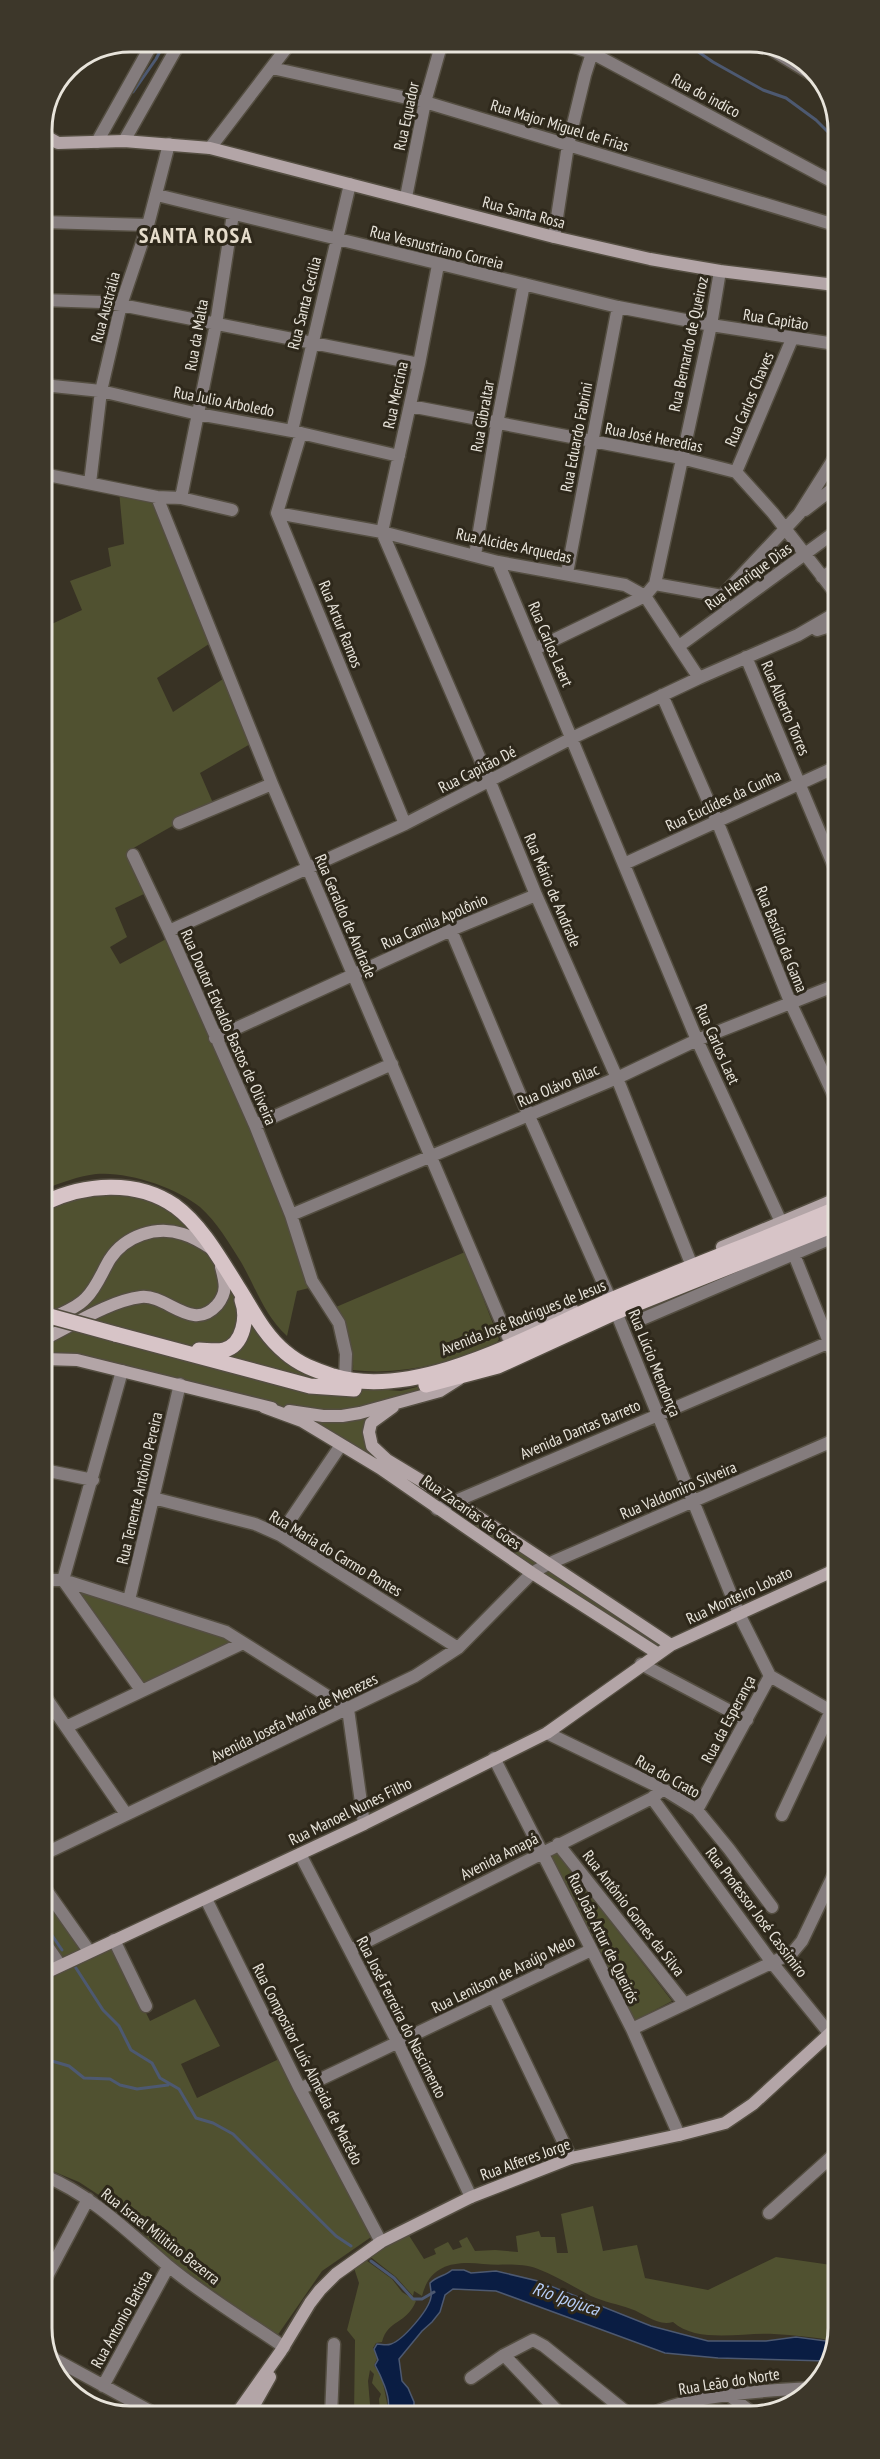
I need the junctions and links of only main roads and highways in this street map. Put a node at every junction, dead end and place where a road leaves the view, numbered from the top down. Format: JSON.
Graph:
{"nodes":[{"id":1,"x":52,"y":1200,"type":"edge"},
{"id":2,"x":828,"y":1214,"type":"edge"},
{"id":3,"x":828,"y":1226,"type":"edge"},
{"id":4,"x":787,"y":1238,"type":"junction"},
{"id":5,"x":238,"y":1287,"type":"junction"},
{"id":6,"x":612,"y":1302,"type":"junction"},
{"id":7,"x":52,"y":1319,"type":"edge"},
{"id":8,"x":178,"y":1350,"type":"junction"}],
"edges":[{"from":1,"to":5,"type":"main road","name":"Avenida José Rodrigues de Jesus"},
{"from":2,"to":4,"type":"main road","name":"Avenida José Rodrigues de Jesus"},
{"from":3,"to":4,"type":"main road","name":"Avenida José Rodrigues de Jesus"},
{"from":4,"to":6,"type":"main road","name":"Avenida José Rodrigues de Jesus"},
{"from":5,"to":6,"type":"main road","name":"Avenida José Rodrigues de Jesus"},
{"from":5,"to":8,"type":"main road"},
{"from":6,"to":8,"type":"main road","name":"Avenida José Rodrigues de Jesus"},
{"from":7,"to":8,"type":"main road","name":"Avenida José Rodrigues de Jesus","bridge":true}]}
